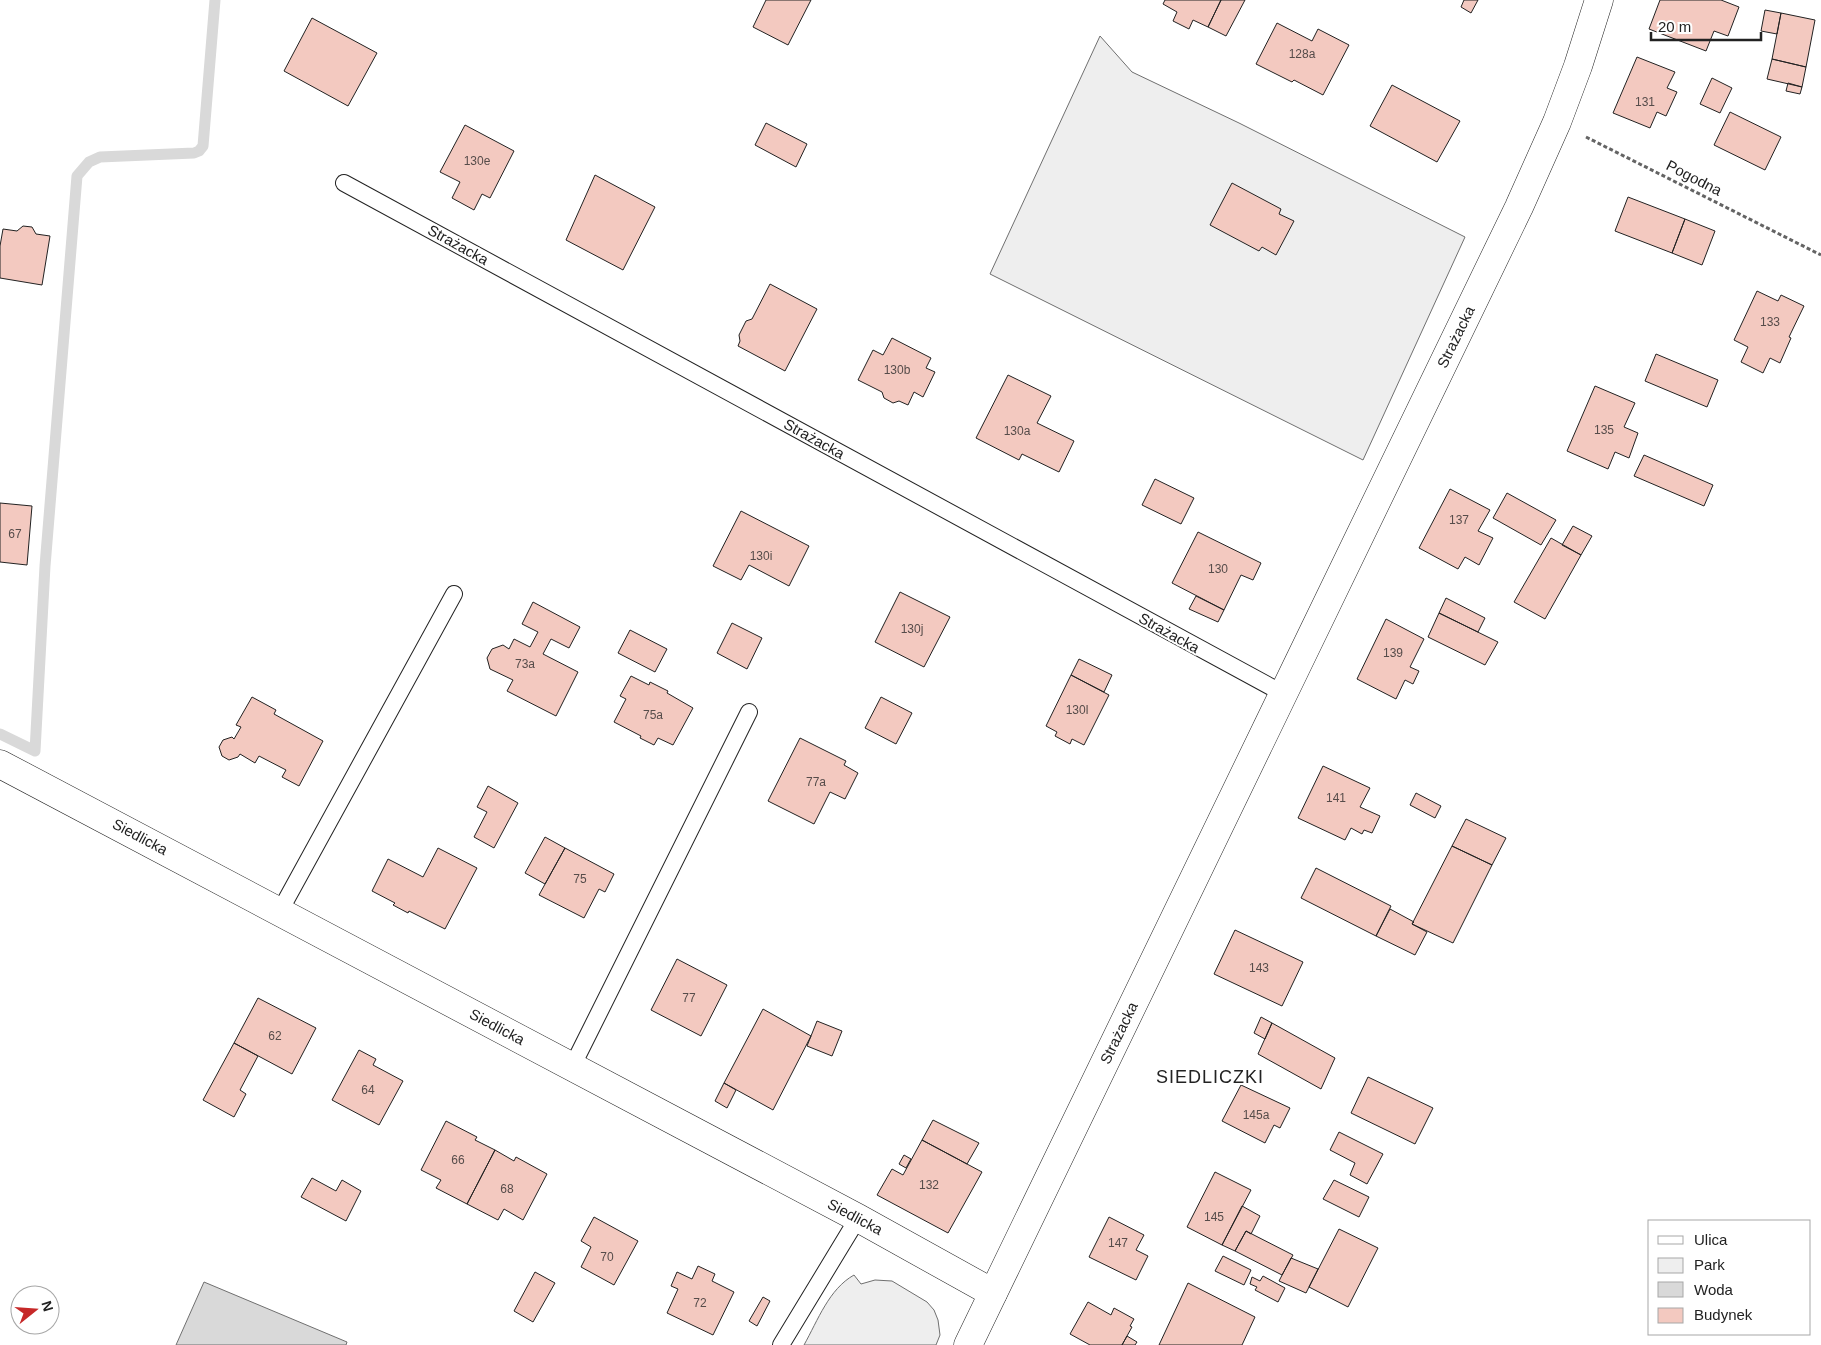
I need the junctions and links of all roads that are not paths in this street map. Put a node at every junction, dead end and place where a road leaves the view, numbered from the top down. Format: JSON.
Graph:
{"nodes":[{"id":1,"x":1599,"y":0,"type":"edge"},
{"id":2,"x":344,"y":183,"type":"dead end"},
{"id":3,"x":454,"y":594,"type":"dead end"},
{"id":4,"x":1284,"y":694,"type":"junction"},
{"id":5,"x":749,"y":712,"type":"dead end"},
{"id":6,"x":0,"y":764,"type":"edge"},
{"id":7,"x":280,"y":911,"type":"junction"},
{"id":8,"x":572,"y":1067,"type":"junction"},
{"id":9,"x":858,"y":1218,"type":"junction"},
{"id":10,"x":993,"y":1293,"type":"junction"},
{"id":11,"x":781,"y":1345,"type":"edge"},
{"id":12,"x":968,"y":1345,"type":"edge"}],
"edges":[{"from":1,"to":4,"type":"street","name":"Strażacka"},
{"from":2,"to":4,"type":"lane","name":"Strażacka"},
{"from":3,"to":7,"type":"lane"},
{"from":4,"to":10,"type":"street","name":"Strażacka"},
{"from":5,"to":8,"type":"lane"},
{"from":6,"to":7,"type":"street","name":"Siedlicka"},
{"from":7,"to":8,"type":"street","name":"Siedlicka"},
{"from":8,"to":9,"type":"street","name":"Siedlicka"},
{"from":9,"to":10,"type":"street","name":"Siedlicka"},
{"from":9,"to":11,"type":"lane"},
{"from":10,"to":12,"type":"street","name":"Strażacka"}]}
